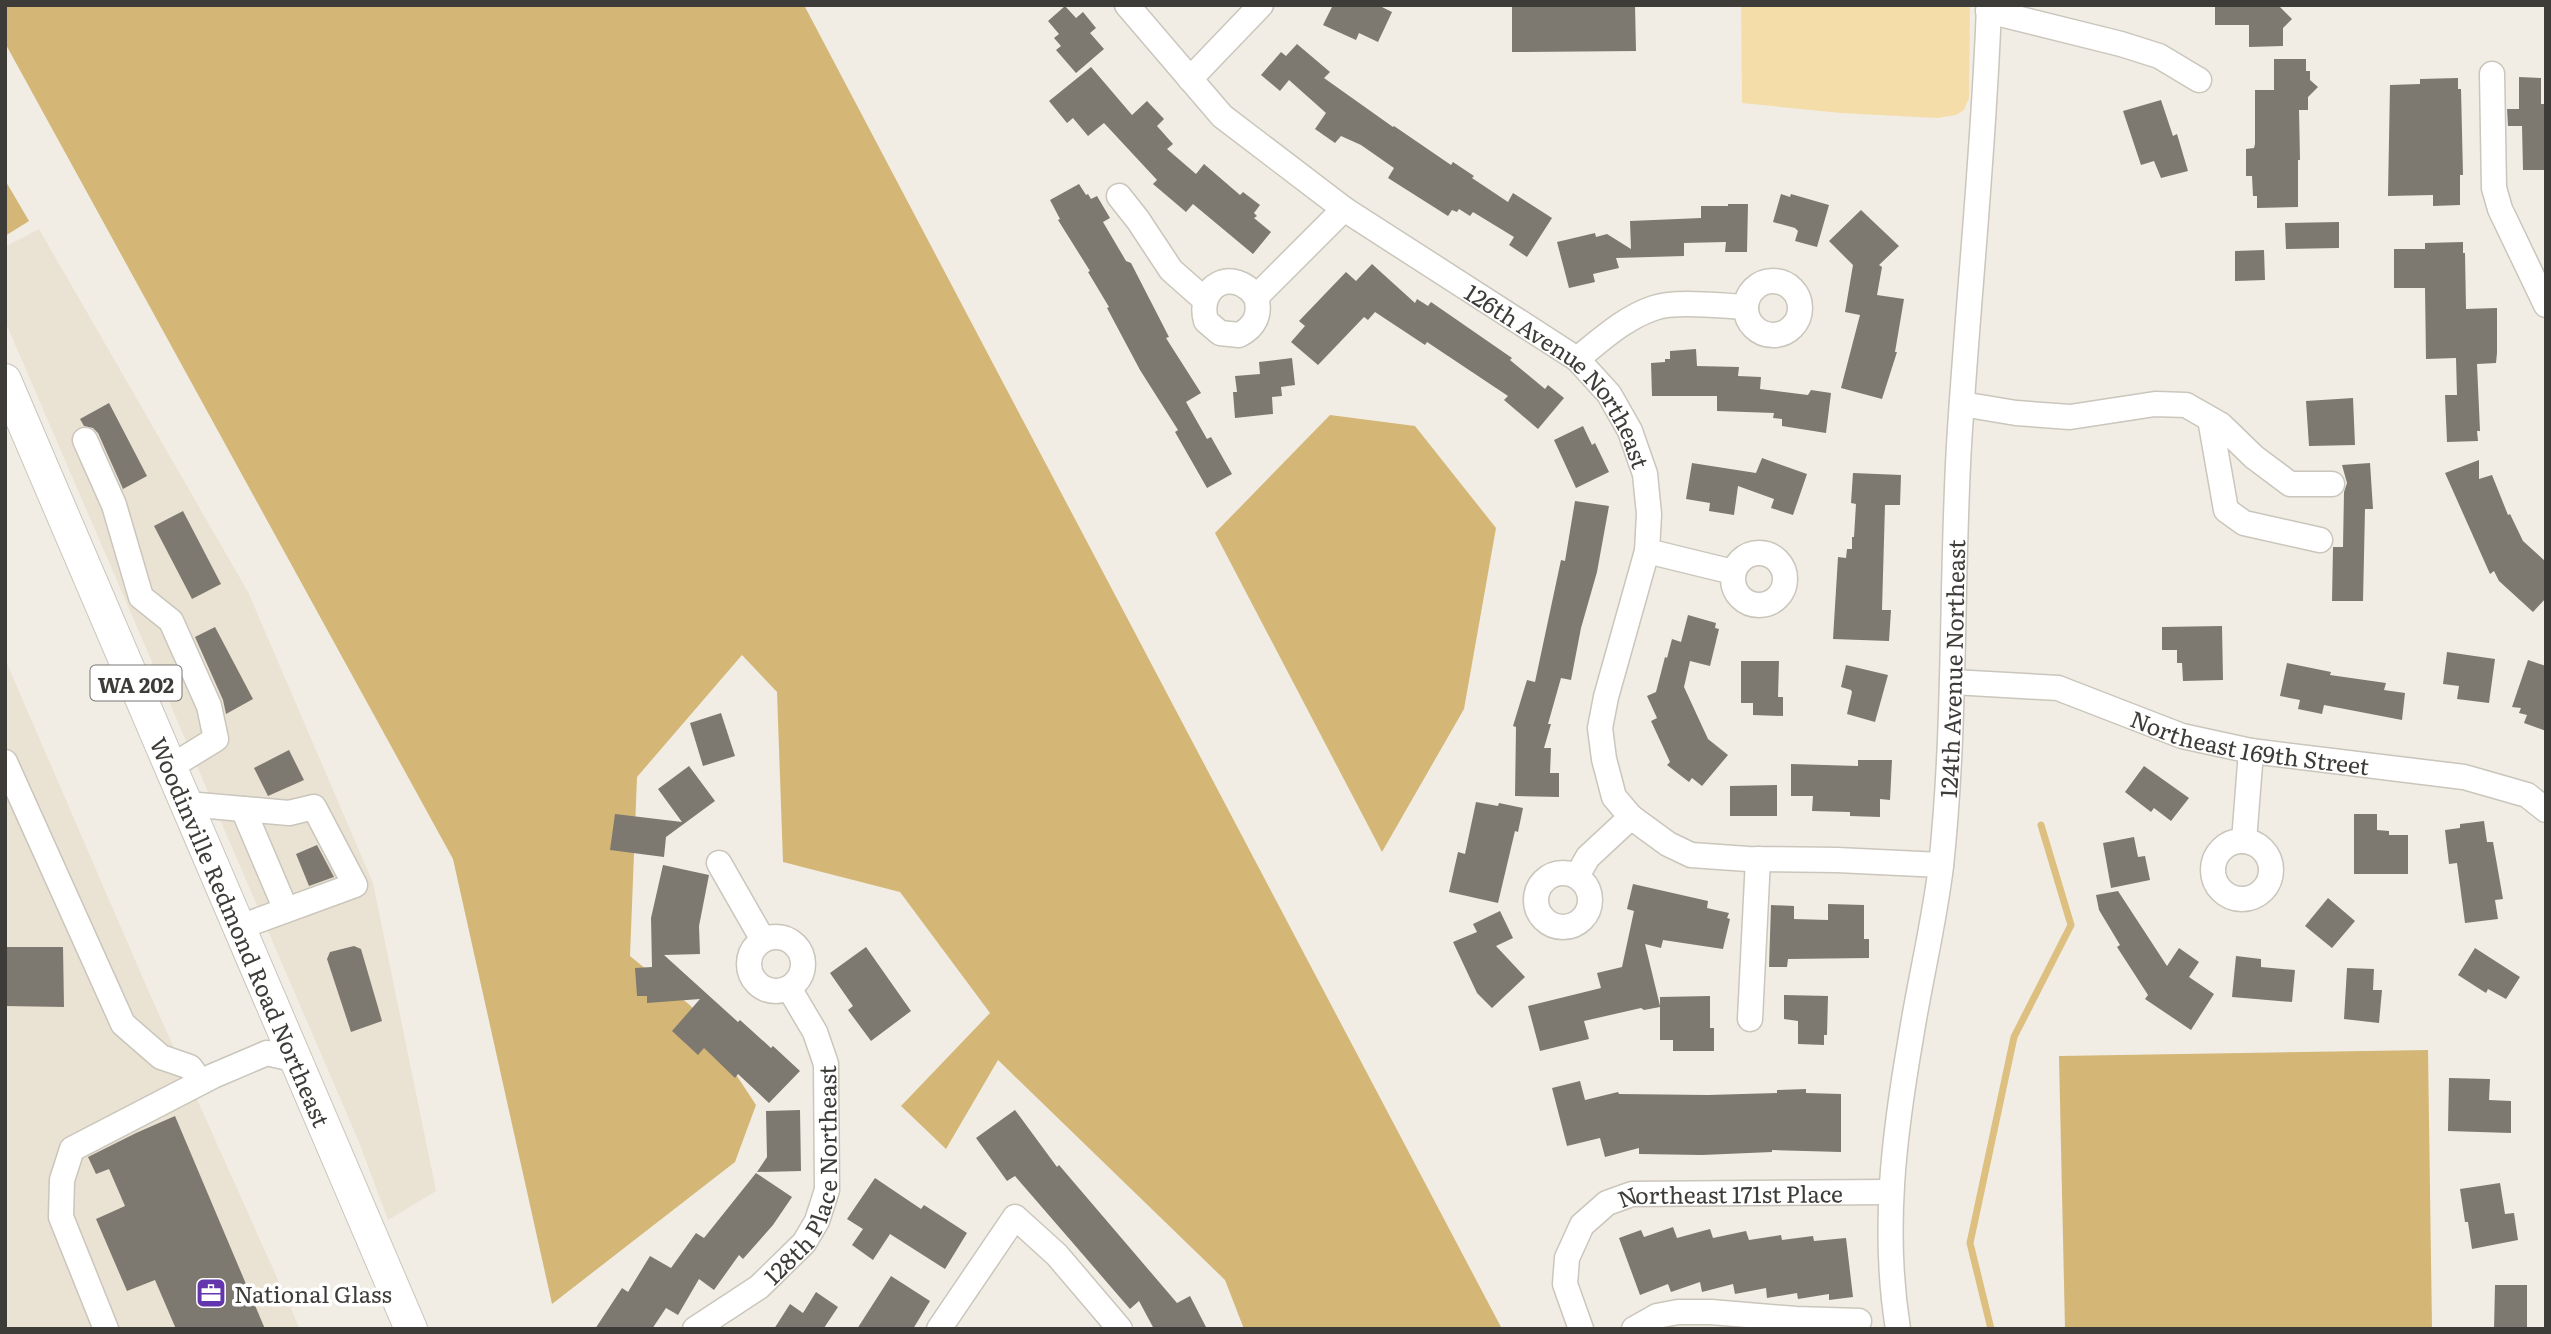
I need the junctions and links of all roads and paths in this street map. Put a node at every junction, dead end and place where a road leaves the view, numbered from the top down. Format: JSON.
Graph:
{"nodes":[{"id":1,"x":1127,"y":5,"type":"edge"},
{"id":2,"x":1261,"y":5,"type":"edge"},
{"id":3,"x":1989,"y":8,"type":"edge"},
{"id":4,"x":2492,"y":74,"type":"dead end"},
{"id":5,"x":1190,"y":79,"type":"junction"},
{"id":6,"x":2199,"y":80,"type":"dead end"},
{"id":7,"x":1119,"y":196,"type":"dead end"},
{"id":8,"x":1344,"y":209,"type":"junction"},
{"id":9,"x":1256,"y":296,"type":"junction"},
{"id":10,"x":1205,"y":300,"type":"junction"},
{"id":11,"x":2546,"y":305,"type":"edge"},
{"id":12,"x":1746,"y":307,"type":"dead end"},
{"id":13,"x":1577,"y":359,"type":"junction"},
{"id":14,"x":5,"y":380,"type":"edge"},
{"id":15,"x":1962,"y":404,"type":"junction"},
{"id":16,"x":2210,"y":419,"type":"junction"},
{"id":17,"x":85,"y":440,"type":"dead end"},
{"id":18,"x":2332,"y":484,"type":"dead end"},
{"id":19,"x":2320,"y":540,"type":"dead end"},
{"id":20,"x":1647,"y":551,"type":"junction"},
{"id":21,"x":1733,"y":572,"type":"dead end"},
{"id":22,"x":141,"y":597,"type":"junction"},
{"id":23,"x":106,"y":614,"type":"junction"},
{"id":24,"x":1953,"y":682,"type":"junction"},
{"id":25,"x":2251,"y":751,"type":"junction"},
{"id":26,"x":5,"y":762,"type":"edge"},
{"id":27,"x":172,"y":766,"type":"junction"},
{"id":28,"x":187,"y":804,"type":"junction"},
{"id":29,"x":243,"y":809,"type":"junction"},
{"id":30,"x":2546,"y":810,"type":"edge"},
{"id":31,"x":1631,"y":817,"type":"junction"},
{"id":32,"x":2244,"y":841,"type":"dead end"},
{"id":33,"x":1758,"y":859,"type":"junction"},
{"id":34,"x":719,"y":863,"type":"dead end"},
{"id":35,"x":1941,"y":865,"type":"junction"},
{"id":36,"x":1577,"y":876,"type":"dead end"},
{"id":37,"x":286,"y":910,"type":"junction"},
{"id":38,"x":240,"y":927,"type":"junction"},
{"id":39,"x":762,"y":940,"type":"junction"},
{"id":40,"x":789,"y":988,"type":"junction"},
{"id":41,"x":1750,"y":1019,"type":"dead end"},
{"id":42,"x":297,"y":1060,"type":"junction"},
{"id":43,"x":201,"y":1082,"type":"junction"},
{"id":44,"x":1890,"y":1192,"type":"junction"},
{"id":45,"x":1859,"y":1321,"type":"dead end"},
{"id":46,"x":106,"y":1329,"type":"edge"},
{"id":47,"x":411,"y":1329,"type":"edge"},
{"id":48,"x":695,"y":1329,"type":"edge"},
{"id":49,"x":939,"y":1329,"type":"edge"},
{"id":50,"x":1120,"y":1329,"type":"edge"},
{"id":51,"x":1581,"y":1329,"type":"edge"},
{"id":52,"x":1634,"y":1329,"type":"edge"},
{"id":53,"x":1898,"y":1329,"type":"edge"}],
"edges":[{"from":1,"to":5,"type":"street","name":"126th Avenue Northeast"},
{"from":2,"to":5,"type":"street"},
{"from":3,"to":6,"type":"street"},
{"from":3,"to":15,"type":"street","name":"124th Avenue Northeast"},
{"from":4,"to":11,"type":"street"},
{"from":5,"to":8,"type":"street","name":"126th Avenue Northeast"},
{"from":7,"to":10,"type":"street"},
{"from":8,"to":9,"type":"street"},
{"from":8,"to":13,"type":"street","name":"126th Avenue Northeast"},
{"from":9,"to":10,"type":"street"},
{"from":9,"to":10,"type":"street"},
{"from":12,"to":13,"type":"street"},
{"from":13,"to":20,"type":"street","name":"126th Avenue Northeast"},
{"from":14,"to":23,"type":"main road","name":"Woodinville Redmond Road Northeast","number":"WA 202"},
{"from":15,"to":16,"type":"street"},
{"from":15,"to":24,"type":"street","name":"124th Avenue Northeast"},
{"from":16,"to":18,"type":"street"},
{"from":16,"to":19,"type":"street"},
{"from":17,"to":22,"type":"street"},
{"from":20,"to":21,"type":"street"},
{"from":20,"to":31,"type":"street","name":"126th Avenue Northeast"},
{"from":22,"to":23,"type":"street"},
{"from":22,"to":27,"type":"street"},
{"from":23,"to":27,"type":"main road","name":"Woodinville Redmond Road Northeast","number":"WA 202"},
{"from":24,"to":25,"type":"street","name":"Northeast 169th Street"},
{"from":24,"to":35,"type":"street","name":"124th Avenue Northeast"},
{"from":25,"to":30,"type":"street","name":"Northeast 169th Street"},
{"from":25,"to":32,"type":"street"},
{"from":26,"to":43,"type":"street"},
{"from":27,"to":28,"type":"main road","name":"Woodinville Redmond Road Northeast","number":"WA 202"},
{"from":28,"to":29,"type":"street"},
{"from":28,"to":38,"type":"main road","name":"Woodinville Redmond Road Northeast","number":"WA 202"},
{"from":29,"to":37,"type":"street"},
{"from":29,"to":37,"type":"street"},
{"from":31,"to":33,"type":"street"},
{"from":31,"to":36,"type":"street"},
{"from":33,"to":35,"type":"street"},
{"from":33,"to":41,"type":"street"},
{"from":34,"to":39,"type":"street"},
{"from":35,"to":44,"type":"street","name":"124th Avenue Northeast"},
{"from":37,"to":38,"type":"street"},
{"from":38,"to":42,"type":"main road","name":"Woodinville Redmond Road Northeast","number":"WA 202"},
{"from":39,"to":40,"type":"street"},
{"from":39,"to":40,"type":"street"},
{"from":40,"to":48,"type":"street","name":"128th Place Northeast"},
{"from":42,"to":43,"type":"street"},
{"from":42,"to":47,"type":"main road","name":"Woodinville Redmond Road Northeast","number":"WA 202"},
{"from":43,"to":46,"type":"street"},
{"from":44,"to":51,"type":"street","name":"Northeast 171st Place"},
{"from":44,"to":53,"type":"street","name":"124th Avenue Northeast"},
{"from":45,"to":52,"type":"street"},
{"from":49,"to":50,"type":"street"}]}
